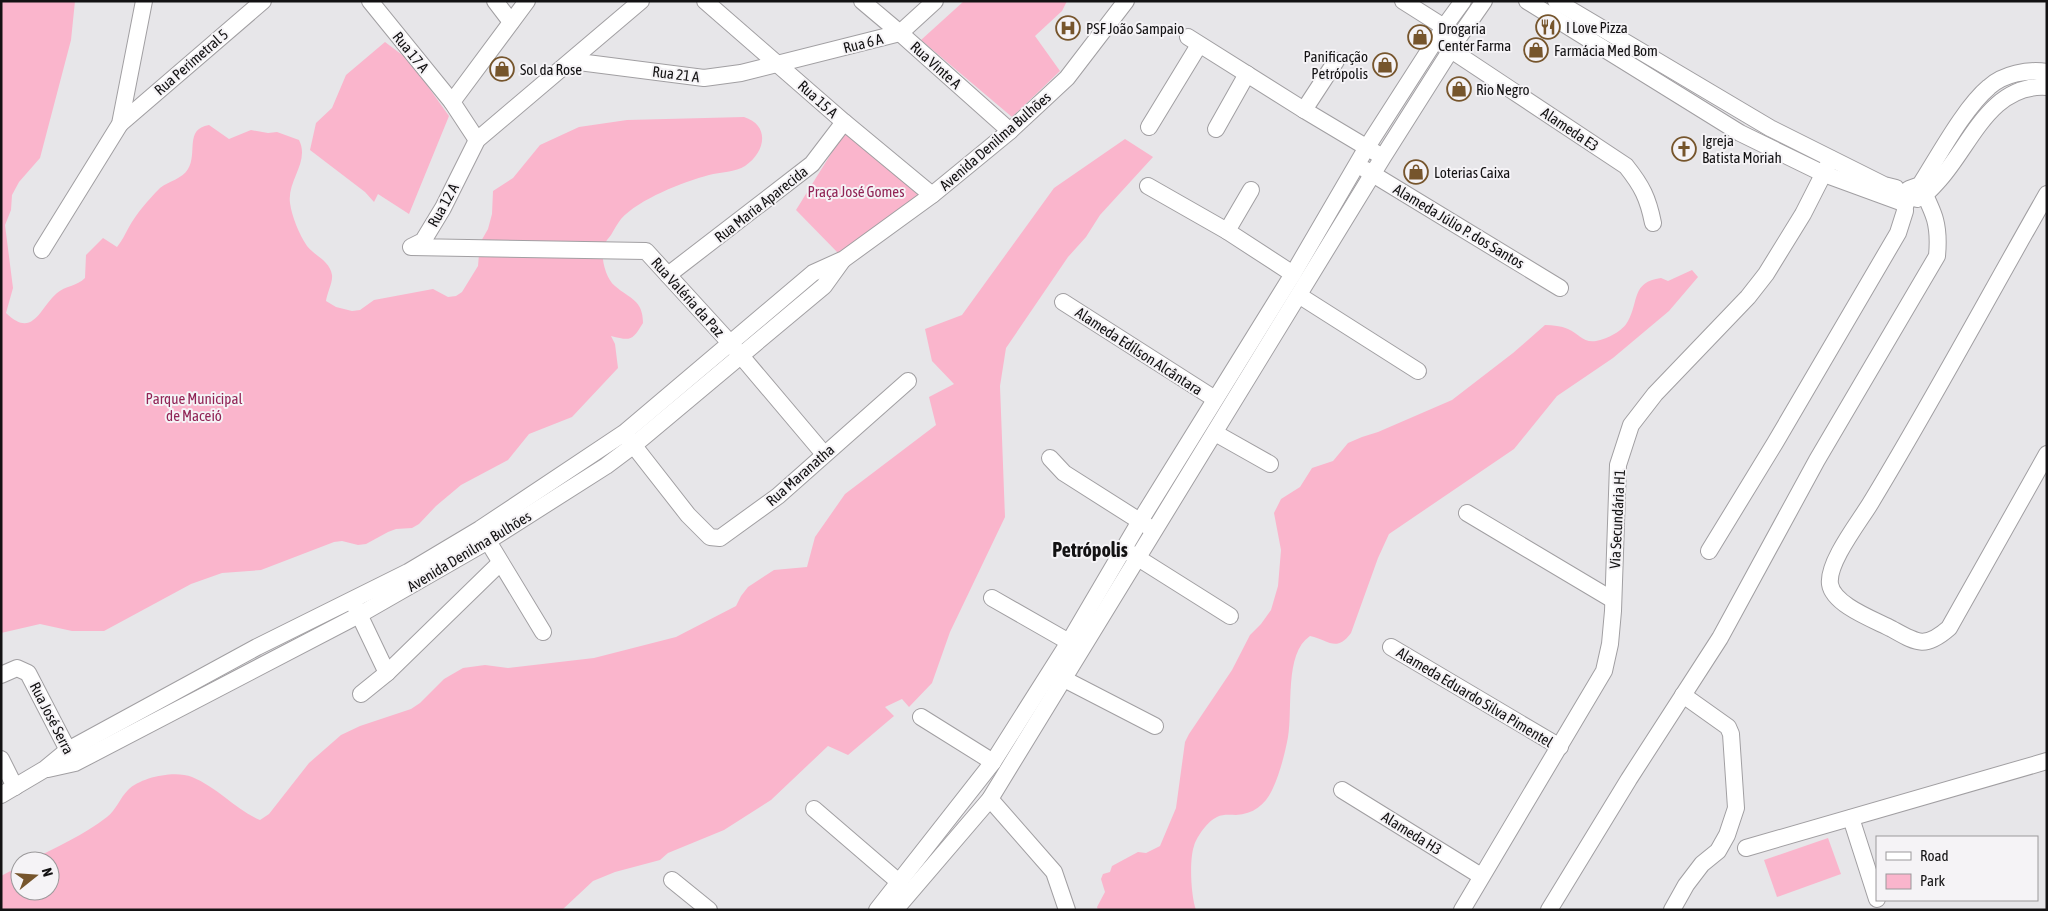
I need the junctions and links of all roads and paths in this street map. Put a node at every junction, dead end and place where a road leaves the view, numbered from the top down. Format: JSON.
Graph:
{"nodes":[{"id":1,"x":144,"y":1,"type":"edge"},
{"id":2,"x":370,"y":1,"type":"edge"},
{"id":3,"x":494,"y":1,"type":"edge"},
{"id":4,"x":527,"y":1,"type":"edge"},
{"id":5,"x":641,"y":1,"type":"edge"},
{"id":6,"x":706,"y":1,"type":"edge"},
{"id":7,"x":862,"y":1,"type":"edge"},
{"id":8,"x":935,"y":1,"type":"edge"},
{"id":9,"x":1403,"y":1,"type":"edge"},
{"id":10,"x":1463,"y":1,"type":"edge"},
{"id":11,"x":1484,"y":1,"type":"edge"},
{"id":12,"x":1527,"y":1,"type":"edge"},
{"id":13,"x":1556,"y":1,"type":"edge"},
{"id":14,"x":252,"y":4,"type":"edge"},
{"id":15,"x":1118,"y":4,"type":"edge"},
{"id":16,"x":511,"y":22,"type":"junction"},
{"id":17,"x":900,"y":33,"type":"junction"},
{"id":18,"x":1440,"y":33,"type":"junction"},
{"id":19,"x":1455,"y":43,"type":"junction"},
{"id":20,"x":571,"y":61,"type":"junction"},
{"id":21,"x":1336,"y":61,"type":"dead end"},
{"id":22,"x":779,"y":64,"type":"junction"},
{"id":23,"x":2047,"y":72,"type":"edge"},
{"id":24,"x":1247,"y":74,"type":"junction"},
{"id":25,"x":2047,"y":87,"type":"edge"},
{"id":26,"x":452,"y":102,"type":"junction"},
{"id":27,"x":1304,"y":110,"type":"junction"},
{"id":28,"x":844,"y":122,"type":"junction"},
{"id":29,"x":120,"y":124,"type":"junction"},
{"id":30,"x":1149,"y":127,"type":"dead end"},
{"id":31,"x":1216,"y":128,"type":"dead end"},
{"id":32,"x":1010,"y":131,"type":"junction"},
{"id":33,"x":477,"y":140,"type":"junction"},
{"id":34,"x":1367,"y":147,"type":"junction"},
{"id":35,"x":1383,"y":157,"type":"junction"},
{"id":36,"x":1831,"y":159,"type":"junction"},
{"id":37,"x":1358,"y":165,"type":"junction"},
{"id":38,"x":1374,"y":174,"type":"junction"},
{"id":39,"x":1824,"y":174,"type":"junction"},
{"id":40,"x":1148,"y":186,"type":"dead end"},
{"id":41,"x":1251,"y":190,"type":"dead end"},
{"id":42,"x":1922,"y":190,"type":"junction"},
{"id":43,"x":2047,"y":194,"type":"edge"},
{"id":44,"x":932,"y":195,"type":"junction"},
{"id":45,"x":1904,"y":197,"type":"junction"},
{"id":46,"x":1653,"y":223,"type":"dead end"},
{"id":47,"x":1227,"y":231,"type":"junction"},
{"id":48,"x":42,"y":250,"type":"dead end"},
{"id":49,"x":646,"y":251,"type":"joint"},
{"id":50,"x":1293,"y":274,"type":"junction"},
{"id":51,"x":668,"y":275,"type":"junction"},
{"id":52,"x":1560,"y":288,"type":"dead end"},
{"id":53,"x":1300,"y":296,"type":"junction"},
{"id":54,"x":1064,"y":302,"type":"dead end"},
{"id":55,"x":735,"y":350,"type":"junction"},
{"id":56,"x":1418,"y":371,"type":"dead end"},
{"id":57,"x":908,"y":381,"type":"dead end"},
{"id":58,"x":1215,"y":399,"type":"junction"},
{"id":59,"x":1215,"y":433,"type":"junction"},
{"id":60,"x":629,"y":439,"type":"junction"},
{"id":61,"x":824,"y":454,"type":"junction"},
{"id":62,"x":2047,"y":454,"type":"edge"},
{"id":63,"x":1050,"y":458,"type":"dead end"},
{"id":64,"x":1270,"y":464,"type":"dead end"},
{"id":65,"x":1467,"y":513,"type":"dead end"},
{"id":66,"x":1140,"y":521,"type":"junction"},
{"id":67,"x":1155,"y":530,"type":"junction"},
{"id":68,"x":484,"y":535,"type":"junction"},
{"id":69,"x":1124,"y":549,"type":"junction"},
{"id":70,"x":1709,"y":551,"type":"dead end"},
{"id":71,"x":1138,"y":558,"type":"junction"},
{"id":72,"x":500,"y":563,"type":"junction"},
{"id":73,"x":992,"y":598,"type":"dead end"},
{"id":74,"x":351,"y":600,"type":"junction"},
{"id":75,"x":1613,"y":600,"type":"junction"},
{"id":76,"x":359,"y":614,"type":"junction"},
{"id":77,"x":1230,"y":616,"type":"dead end"},
{"id":78,"x":543,"y":632,"type":"dead end"},
{"id":79,"x":1069,"y":642,"type":"junction"},
{"id":80,"x":1391,"y":647,"type":"dead end"},
{"id":81,"x":387,"y":673,"type":"junction"},
{"id":82,"x":1,"y":676,"type":"edge"},
{"id":83,"x":1064,"y":679,"type":"junction"},
{"id":84,"x":361,"y":694,"type":"dead end"},
{"id":85,"x":1683,"y":695,"type":"junction"},
{"id":86,"x":921,"y":717,"type":"dead end"},
{"id":87,"x":1155,"y":726,"type":"dead end"},
{"id":88,"x":1560,"y":747,"type":"junction"},
{"id":89,"x":71,"y":756,"type":"junction"},
{"id":90,"x":1,"y":759,"type":"edge"},
{"id":91,"x":2047,"y":761,"type":"edge"},
{"id":92,"x":993,"y":762,"type":"junction"},
{"id":93,"x":1342,"y":790,"type":"dead end"},
{"id":94,"x":8,"y":791,"type":"edge"},
{"id":95,"x":990,"y":799,"type":"junction"},
{"id":96,"x":814,"y":809,"type":"dead end"},
{"id":97,"x":1851,"y":818,"type":"junction"},
{"id":98,"x":1746,"y":848,"type":"dead end"},
{"id":99,"x":1481,"y":876,"type":"junction"},
{"id":100,"x":672,"y":880,"type":"dead end"},
{"id":101,"x":900,"y":883,"type":"junction"},
{"id":102,"x":1876,"y":896,"type":"edge"},
{"id":103,"x":710,"y":910,"type":"edge"},
{"id":104,"x":877,"y":910,"type":"edge"},
{"id":105,"x":895,"y":910,"type":"edge"},
{"id":106,"x":1067,"y":910,"type":"edge"},
{"id":107,"x":1462,"y":910,"type":"edge"},
{"id":108,"x":1549,"y":910,"type":"edge"},
{"id":109,"x":1672,"y":910,"type":"edge"}],
"edges":[{"from":1,"to":29,"type":"street"},
{"from":2,"to":26,"type":"street","name":"Rua 17 A"},
{"from":3,"to":16,"type":"street"},
{"from":4,"to":16,"type":"street"},
{"from":5,"to":20,"type":"street","name":"Rua 12 A"},
{"from":6,"to":22,"type":"street","name":"Rua 15 A"},
{"from":7,"to":17,"type":"street","name":"Rua Vinte A"},
{"from":8,"to":17,"type":"street","name":"Rua 6 A"},
{"from":9,"to":18,"type":"street","name":"Alameda E3"},
{"from":10,"to":18,"type":"street"},
{"from":11,"to":19,"type":"street"},
{"from":12,"to":39,"type":"street"},
{"from":13,"to":36,"type":"street"},
{"from":14,"to":29,"type":"street","name":"Rua Perimetral 5"},
{"from":15,"to":32,"type":"street","name":"Avenida Denilma Bulhões"},
{"from":16,"to":26,"type":"street"},
{"from":17,"to":22,"type":"street","name":"Rua 6 A"},
{"from":17,"to":32,"type":"street","name":"Rua Vinte A"},
{"from":18,"to":19,"type":"street","name":"Alameda E3"},
{"from":18,"to":34,"type":"street"},
{"from":19,"to":35,"type":"street"},
{"from":19,"to":46,"type":"street","name":"Alameda E3"},
{"from":20,"to":22,"type":"street","name":"Rua 21 A"},
{"from":20,"to":33,"type":"street","name":"Rua 12 A"},
{"from":21,"to":27,"type":"street"},
{"from":22,"to":28,"type":"street","name":"Rua 15 A"},
{"from":23,"to":42,"type":"street"},
{"from":24,"to":27,"type":"street"},
{"from":24,"to":30,"type":"street"},
{"from":24,"to":31,"type":"street"},
{"from":25,"to":42,"type":"street"},
{"from":26,"to":33,"type":"street","name":"Rua 17 A"},
{"from":27,"to":34,"type":"street"},
{"from":28,"to":44,"type":"street","name":"Rua 15 A"},
{"from":28,"to":51,"type":"street","name":"Rua Maria Aparecida"},
{"from":29,"to":48,"type":"street"},
{"from":32,"to":44,"type":"street","name":"Avenida Denilma Bulhões"},
{"from":33,"to":49,"type":"street","name":"Rua 12 A"},
{"from":34,"to":35,"type":"street"},
{"from":34,"to":37,"type":"street"},
{"from":35,"to":38,"type":"street"},
{"from":36,"to":39,"type":"street","name":"Via Secundária H1"},
{"from":36,"to":45,"type":"street"},
{"from":37,"to":38,"type":"street","name":"Alameda Júlio P. dos Santos"},
{"from":37,"to":50,"type":"street"},
{"from":38,"to":52,"type":"street","name":"Alameda Júlio P. dos Santos"},
{"from":38,"to":53,"type":"street"},
{"from":39,"to":45,"type":"street"},
{"from":39,"to":75,"type":"street","name":"Via Secundária H1"},
{"from":40,"to":47,"type":"street"},
{"from":41,"to":47,"type":"street"},
{"from":42,"to":45,"type":"street"},
{"from":42,"to":85,"type":"street"},
{"from":43,"to":62,"type":"street"},
{"from":44,"to":55,"type":"street","name":"Avenida Denilma Bulhões"},
{"from":45,"to":70,"type":"street"},
{"from":47,"to":50,"type":"street"},
{"from":49,"to":51,"type":"street","name":"Rua Valéria da Paz"},
{"from":50,"to":58,"type":"street"},
{"from":51,"to":55,"type":"street","name":"Rua Valéria da Paz"},
{"from":53,"to":56,"type":"street"},
{"from":53,"to":59,"type":"street"},
{"from":54,"to":58,"type":"street","name":"Alameda Edílson Alcântara"},
{"from":55,"to":60,"type":"street","name":"Avenida Denilma Bulhões"},
{"from":55,"to":61,"type":"street","name":"Rua Valéria da Paz"},
{"from":57,"to":61,"type":"street","name":"Rua Maranatha"},
{"from":58,"to":66,"type":"street"},
{"from":59,"to":64,"type":"street"},
{"from":59,"to":67,"type":"street"},
{"from":60,"to":61,"type":"street","name":"Rua Maranatha"},
{"from":60,"to":68,"type":"street","name":"Avenida Denilma Bulhões"},
{"from":63,"to":66,"type":"street"},
{"from":65,"to":75,"type":"street"},
{"from":66,"to":67,"type":"street"},
{"from":66,"to":69,"type":"street"},
{"from":67,"to":71,"type":"street"},
{"from":68,"to":72,"type":"street"},
{"from":68,"to":74,"type":"street","name":"Avenida Denilma Bulhões"},
{"from":68,"to":76,"type":"street","name":"Avenida Denilma Bulhões"},
{"from":69,"to":71,"type":"street"},
{"from":69,"to":79,"type":"street"},
{"from":71,"to":77,"type":"street"},
{"from":71,"to":83,"type":"street"},
{"from":72,"to":78,"type":"street"},
{"from":72,"to":81,"type":"street"},
{"from":73,"to":79,"type":"street"},
{"from":74,"to":76,"type":"street"},
{"from":74,"to":89,"type":"street","name":"Avenida Denilma Bulhões"},
{"from":75,"to":88,"type":"street","name":"Via Secundária H1"},
{"from":76,"to":81,"type":"street"},
{"from":76,"to":89,"type":"street","name":"Avenida Denilma Bulhões"},
{"from":79,"to":92,"type":"street"},
{"from":80,"to":88,"type":"street","name":"Alameda Eduardo Silva Pimentel"},
{"from":81,"to":84,"type":"street"},
{"from":82,"to":89,"type":"street","name":"Rua José Serra"},
{"from":83,"to":87,"type":"street"},
{"from":83,"to":95,"type":"street"},
{"from":85,"to":108,"type":"street"},
{"from":85,"to":109,"type":"street"},
{"from":86,"to":92,"type":"street"},
{"from":88,"to":99,"type":"street","name":"Via Secundária H1"},
{"from":89,"to":94,"type":"street","name":"Avenida Denilma Bulhões"},
{"from":90,"to":94,"type":"street"},
{"from":91,"to":97,"type":"street"},
{"from":92,"to":101,"type":"street"},
{"from":93,"to":99,"type":"street","name":"Alameda H3"},
{"from":95,"to":105,"type":"street"},
{"from":95,"to":106,"type":"street"},
{"from":96,"to":101,"type":"street"},
{"from":97,"to":98,"type":"street"},
{"from":97,"to":102,"type":"street"},
{"from":99,"to":107,"type":"street","name":"Via Secundária H1"},
{"from":100,"to":103,"type":"street"},
{"from":101,"to":104,"type":"street"}]}
